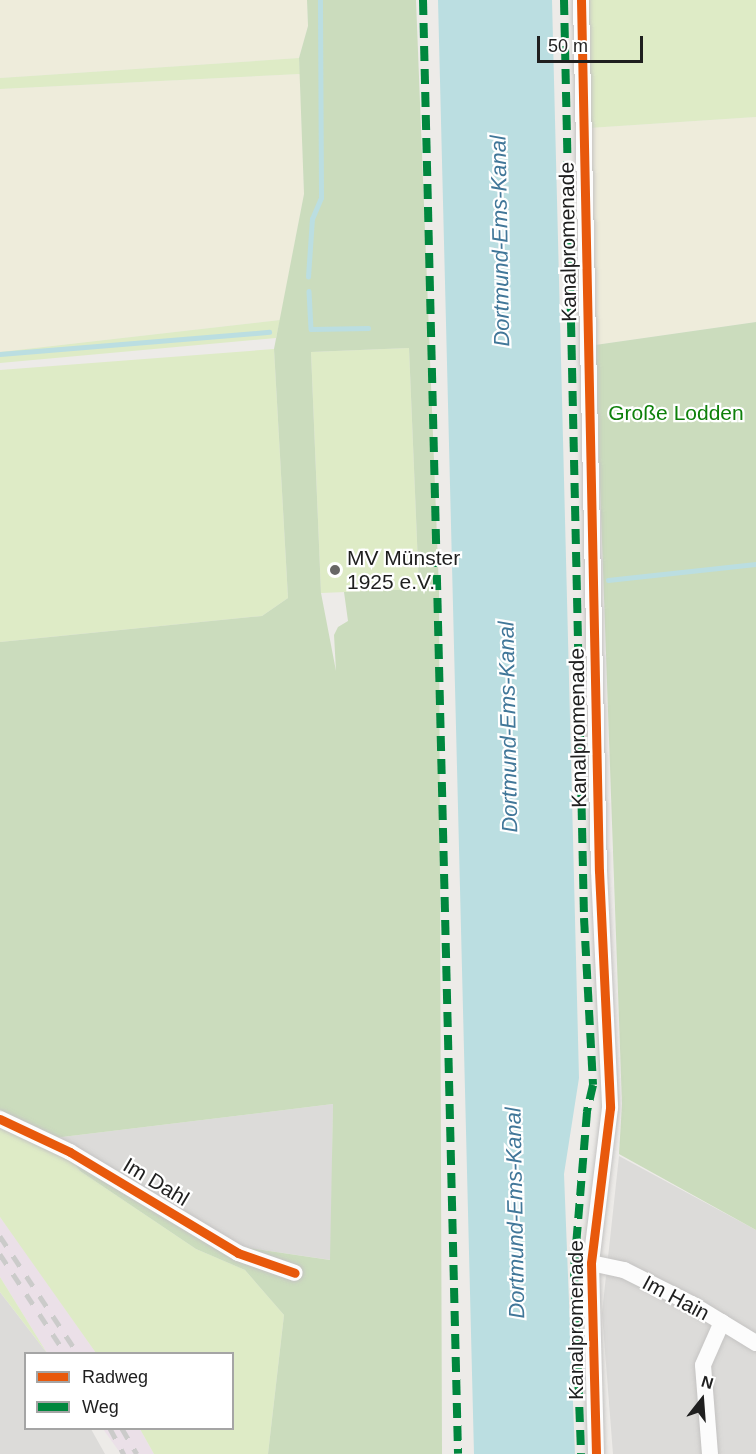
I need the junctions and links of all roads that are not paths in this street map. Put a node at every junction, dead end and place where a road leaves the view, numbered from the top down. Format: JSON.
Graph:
{"nodes":[{"id":1,"x":581,"y":0,"type":"edge"},
{"id":2,"x":0,"y":1119,"type":"edge"},
{"id":3,"x":591,"y":1263,"type":"junction"},
{"id":4,"x":295,"y":1273,"type":"dead end"},
{"id":5,"x":722,"y":1322,"type":"junction"},
{"id":6,"x":756,"y":1343,"type":"edge"},
{"id":7,"x":596,"y":1454,"type":"edge"},
{"id":8,"x":710,"y":1454,"type":"edge"}],
"edges":[{"from":1,"to":3,"type":"street","name":"Kanalpromenade"},
{"from":2,"to":4,"type":"street","name":"Im Dahl"},
{"from":3,"to":5,"type":"street","name":"Im Hain"},
{"from":3,"to":7,"type":"street","name":"Kanalpromenade"},
{"from":5,"to":6,"type":"street","name":"Im Hain"},
{"from":5,"to":8,"type":"street"}]}
